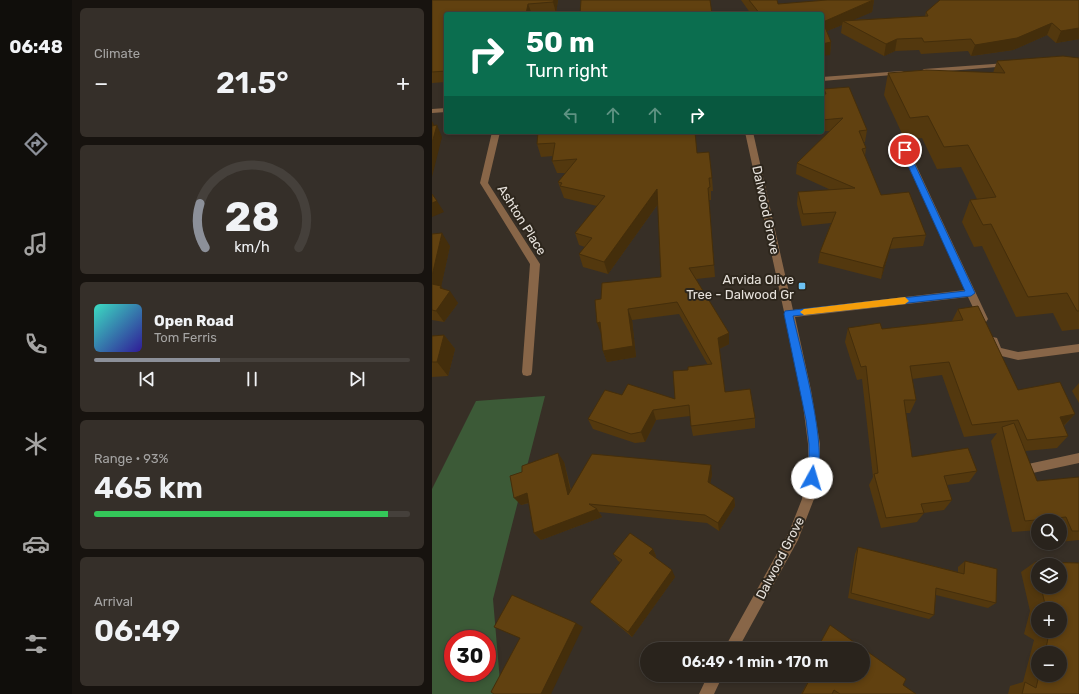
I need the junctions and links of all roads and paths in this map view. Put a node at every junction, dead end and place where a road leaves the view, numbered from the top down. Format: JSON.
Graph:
{"nodes":[{"id":1,"x":1012,"y":64,"type":"edge"},
{"id":2,"x":909,"y":72,"type":"edge"},
{"id":3,"x":917,"y":72,"type":"edge"},
{"id":4,"x":824,"y":79,"type":"edge"},
{"id":5,"x":444,"y":110,"type":"edge"},
{"id":6,"x":432,"y":111,"type":"edge"},
{"id":7,"x":496,"y":134,"type":"edge"},
{"id":8,"x":749,"y":134,"type":"edge"},
{"id":9,"x":905,"y":150,"type":"dead end"},
{"id":10,"x":971,"y":293,"type":"junction"},
{"id":11,"x":788,"y":314,"type":"junction"},
{"id":12,"x":1079,"y":348,"type":"edge"},
{"id":13,"x":527,"y":372,"type":"dead end"},
{"id":14,"x":1079,"y":458,"type":"edge"},
{"id":15,"x":1028,"y":469,"type":"edge"},
{"id":16,"x":735,"y":642,"type":"edge"},
{"id":17,"x":712,"y":682,"type":"edge"},
{"id":18,"x":706,"y":694,"type":"edge"}],
"edges":[{"from":1,"to":3,"type":"street"},
{"from":2,"to":4,"type":"street"},
{"from":5,"to":6,"type":"street"},
{"from":7,"to":13,"type":"street","name":"Ashton Place"},
{"from":8,"to":11,"type":"street","name":"Dalwood Grove"},
{"from":9,"to":10,"type":"street"},
{"from":10,"to":11,"type":"street"},
{"from":10,"to":12,"type":"street"},
{"from":11,"to":16,"type":"street","name":"Dalwood Grove"},
{"from":14,"to":15,"type":"street"},
{"from":17,"to":18,"type":"street"}]}
